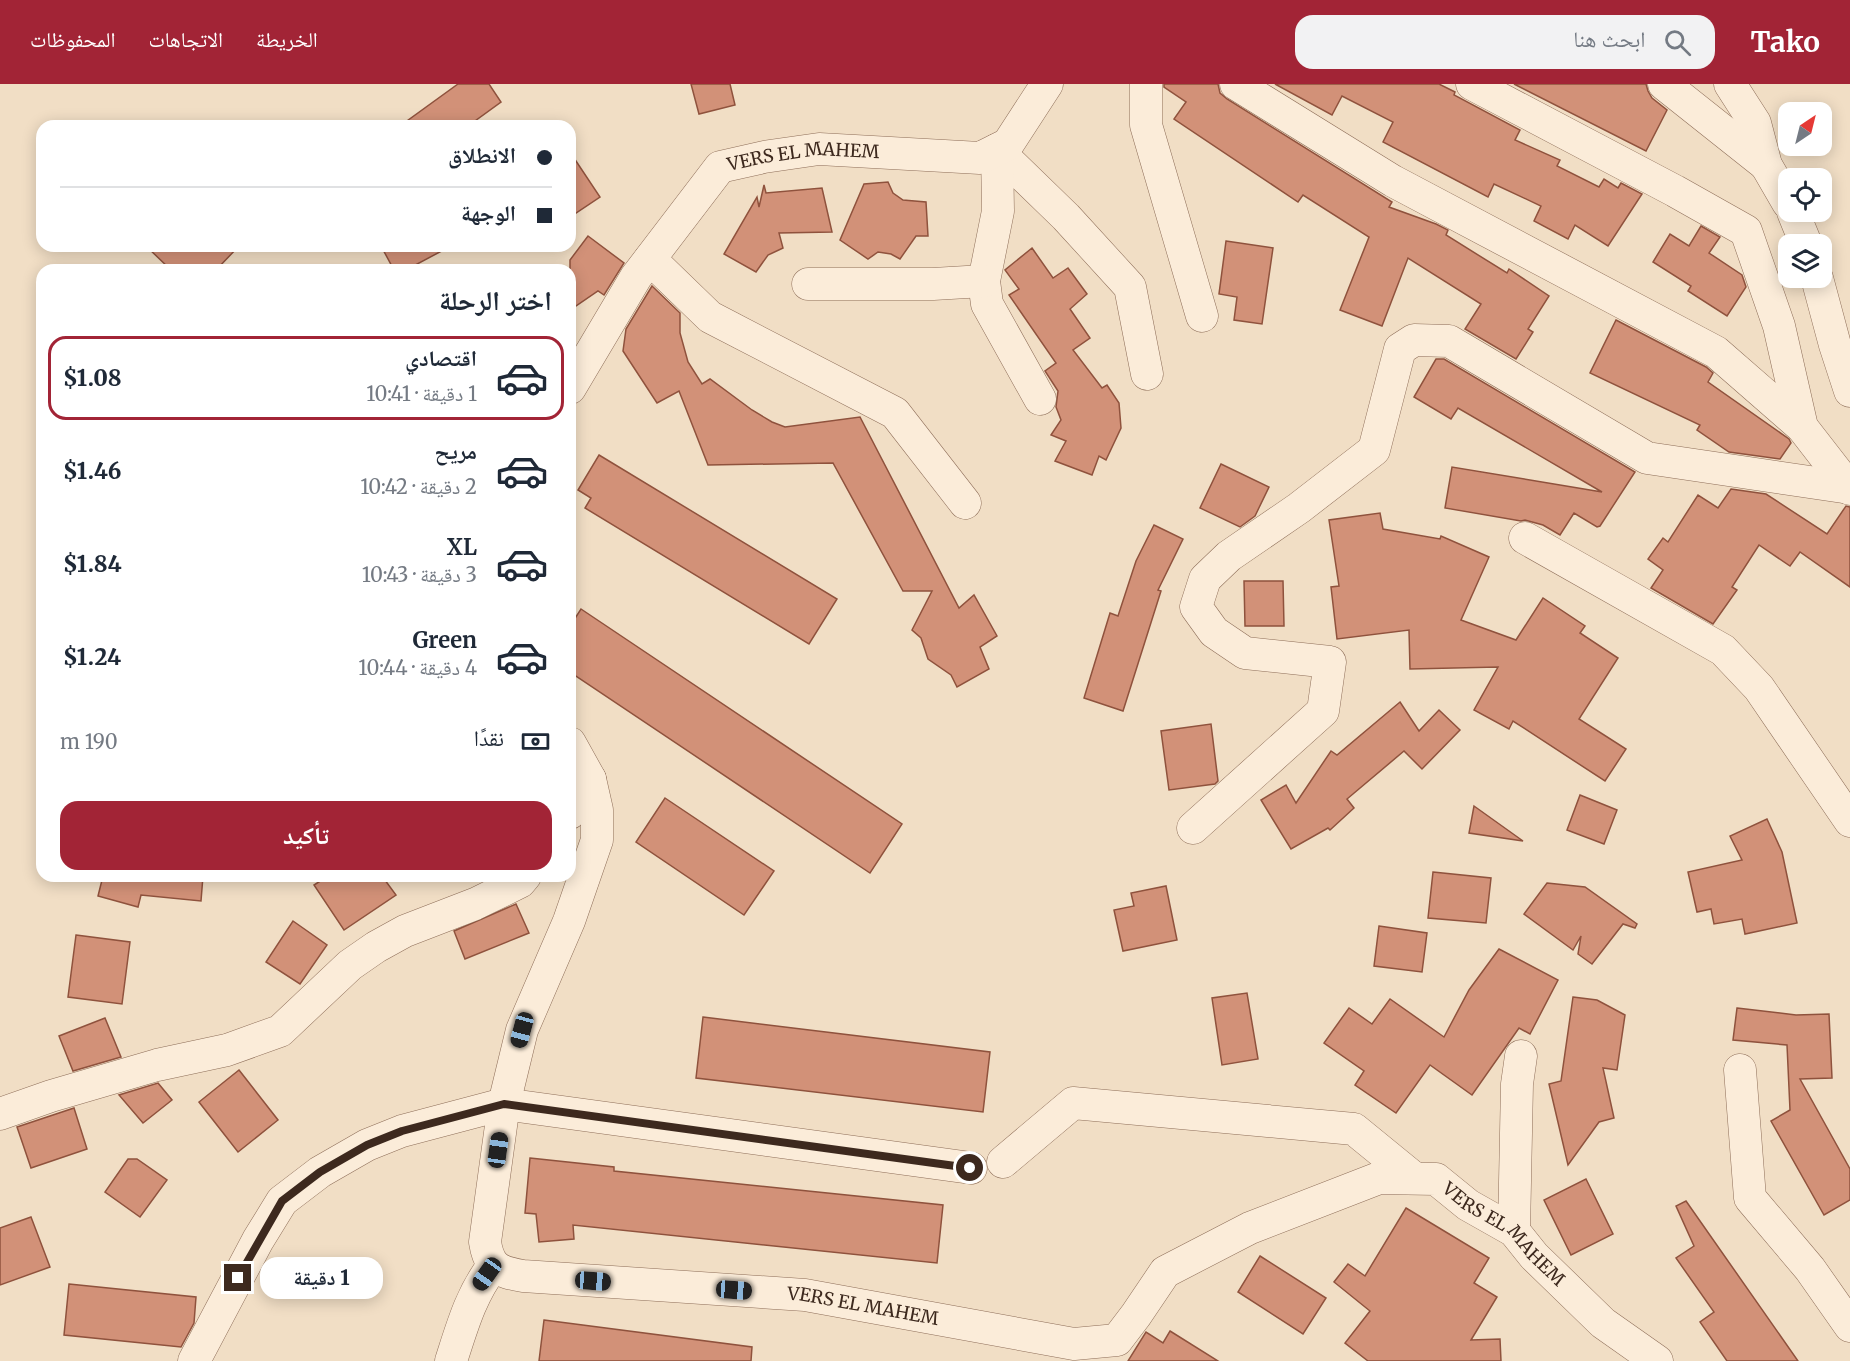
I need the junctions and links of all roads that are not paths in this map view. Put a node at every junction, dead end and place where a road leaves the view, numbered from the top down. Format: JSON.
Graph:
{"nodes":[{"id":1,"x":1047,"y":84,"type":"edge"},
{"id":2,"x":1146,"y":84,"type":"edge"},
{"id":3,"x":1236,"y":84,"type":"edge"},
{"id":4,"x":1472,"y":84,"type":"edge"},
{"id":5,"x":1664,"y":84,"type":"edge"},
{"id":6,"x":1730,"y":84,"type":"edge"},
{"id":7,"x":997,"y":150,"type":"junction"},
{"id":8,"x":1766,"y":165,"type":"junction"},
{"id":9,"x":1778,"y":186,"type":"edge"},
{"id":10,"x":650,"y":259,"type":"junction"},
{"id":11,"x":984,"y":282,"type":"junction"},
{"id":12,"x":808,"y":284,"type":"dead end"},
{"id":13,"x":1820,"y":288,"type":"edge"},
{"id":14,"x":1202,"y":316,"type":"dead end"},
{"id":15,"x":1147,"y":374,"type":"dead end"},
{"id":16,"x":576,"y":378,"type":"edge"},
{"id":17,"x":1850,"y":391,"type":"edge"},
{"id":18,"x":1040,"y":399,"type":"dead end"},
{"id":19,"x":1802,"y":427,"type":"junction"},
{"id":20,"x":1850,"y":489,"type":"edge"},
{"id":21,"x":965,"y":503,"type":"dead end"},
{"id":22,"x":1525,"y":538,"type":"dead end"},
{"id":23,"x":576,"y":754,"type":"edge"},
{"id":24,"x":590,"y":779,"type":"junction"},
{"id":25,"x":576,"y":803,"type":"edge"},
{"id":26,"x":1850,"y":821,"type":"edge"},
{"id":27,"x":1193,"y":828,"type":"dead end"},
{"id":28,"x":520,"y":882,"type":"edge"},
{"id":29,"x":1521,"y":1056,"type":"dead end"},
{"id":30,"x":1740,"y":1070,"type":"dead end"},
{"id":31,"x":504,"y":1104,"type":"junction"},
{"id":32,"x":0,"y":1114,"type":"edge"},
{"id":33,"x":1003,"y":1162,"type":"dead end"},
{"id":34,"x":970,"y":1168,"type":"dead end"},
{"id":35,"x":1414,"y":1179,"type":"junction"},
{"id":36,"x":1514,"y":1231,"type":"junction"},
{"id":37,"x":494,"y":1266,"type":"junction"},
{"id":38,"x":1850,"y":1326,"type":"edge"},
{"id":39,"x":1108,"y":1350,"type":"edge"},
{"id":40,"x":194,"y":1361,"type":"edge"},
{"id":41,"x":451,"y":1361,"type":"edge"},
{"id":42,"x":1657,"y":1361,"type":"edge"}],
"edges":[{"from":1,"to":7,"type":"street"},
{"from":2,"to":14,"type":"street"},
{"from":3,"to":19,"type":"street"},
{"from":4,"to":19,"type":"street"},
{"from":5,"to":8,"type":"street"},
{"from":6,"to":8,"type":"street"},
{"from":7,"to":10,"type":"street","name":"VERS EL MAHEM"},
{"from":7,"to":11,"type":"street"},
{"from":7,"to":15,"type":"street"},
{"from":8,"to":9,"type":"street"},
{"from":10,"to":16,"type":"street","name":"VERS EL MAHEM"},
{"from":10,"to":21,"type":"street"},
{"from":11,"to":12,"type":"street"},
{"from":11,"to":18,"type":"street"},
{"from":13,"to":17,"type":"street"},
{"from":19,"to":20,"type":"street"},
{"from":20,"to":27,"type":"street"},
{"from":22,"to":26,"type":"street"},
{"from":23,"to":24,"type":"street"},
{"from":24,"to":25,"type":"street"},
{"from":24,"to":31,"type":"street"},
{"from":28,"to":32,"type":"street"},
{"from":29,"to":36,"type":"street"},
{"from":30,"to":38,"type":"street"},
{"from":31,"to":34,"type":"street"},
{"from":31,"to":37,"type":"street"},
{"from":31,"to":40,"type":"street"},
{"from":33,"to":35,"type":"street"},
{"from":35,"to":36,"type":"street","name":"VERS EL MAHEM"},
{"from":35,"to":39,"type":"street","name":"VERS EL MAHEM"},
{"from":36,"to":42,"type":"street","name":"VERS EL MAHEM"},
{"from":37,"to":39,"type":"street","name":"VERS EL MAHEM"},
{"from":37,"to":41,"type":"street"}]}
